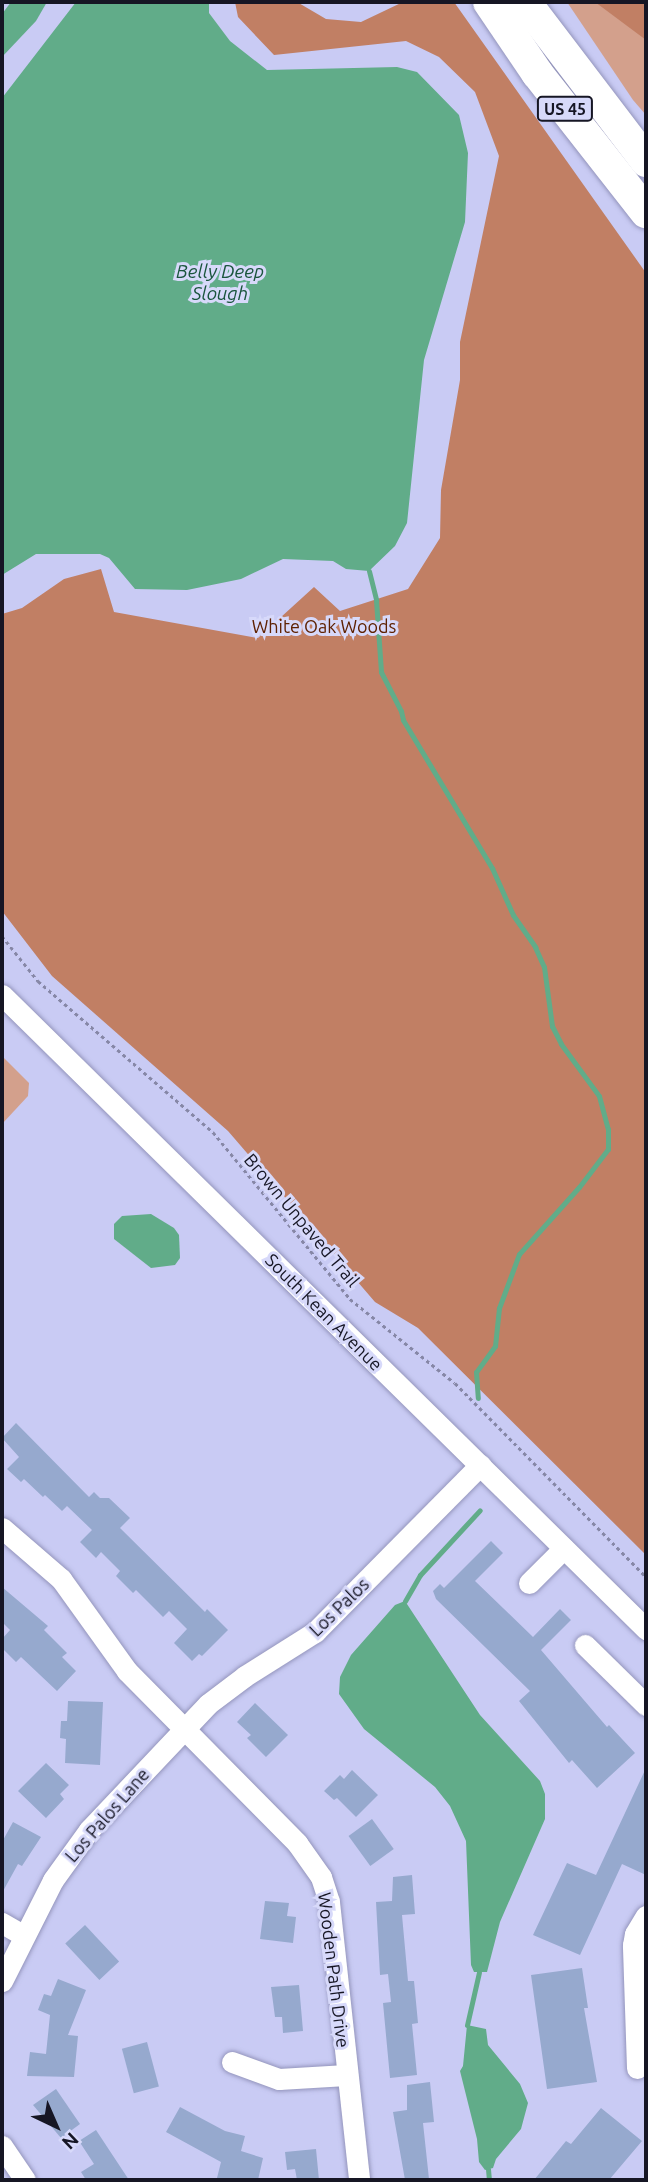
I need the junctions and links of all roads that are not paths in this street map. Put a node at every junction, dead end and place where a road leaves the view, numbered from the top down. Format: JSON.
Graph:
{"nodes":[{"id":1,"x":489,"y":2,"type":"edge"},
{"id":2,"x":525,"y":2,"type":"edge"},
{"id":3,"x":646,"y":161,"type":"edge"},
{"id":4,"x":646,"y":212,"type":"edge"},
{"id":5,"x":2,"y":995,"type":"edge"},
{"id":6,"x":480,"y":1465,"type":"junction"},
{"id":7,"x":2,"y":1528,"type":"edge"},
{"id":8,"x":564,"y":1548,"type":"junction"},
{"id":9,"x":529,"y":1583,"type":"dead end"},
{"id":10,"x":646,"y":1629,"type":"edge"},
{"id":11,"x":585,"y":1646,"type":"dead end"},
{"id":12,"x":646,"y":1705,"type":"edge"},
{"id":13,"x":183,"y":1731,"type":"junction"},
{"id":14,"x":646,"y":1916,"type":"edge"},
{"id":15,"x":2,"y":1923,"type":"edge"},
{"id":16,"x":23,"y":1934,"type":"junction"},
{"id":17,"x":2,"y":1981,"type":"edge"},
{"id":18,"x":233,"y":2062,"type":"dead end"},
{"id":19,"x":638,"y":2068,"type":"dead end"},
{"id":20,"x":346,"y":2075,"type":"junction"},
{"id":21,"x":2,"y":2146,"type":"edge"},
{"id":22,"x":25,"y":2180,"type":"edge"},
{"id":23,"x":359,"y":2180,"type":"edge"}],
"edges":[{"from":1,"to":4,"type":"highway","number":"US 45"},
{"from":2,"to":3,"type":"highway","number":"US 45"},
{"from":5,"to":6,"type":"street","name":"South Kean Avenue"},
{"from":6,"to":8,"type":"street","name":"South Kean Avenue"},
{"from":6,"to":13,"type":"street","name":"Los Palos"},
{"from":7,"to":13,"type":"street","name":"Wooden Path Drive"},
{"from":8,"to":9,"type":"street"},
{"from":8,"to":10,"type":"street","name":"South Kean Avenue"},
{"from":11,"to":12,"type":"street"},
{"from":13,"to":16,"type":"street","name":"Los Palos Lane"},
{"from":13,"to":20,"type":"street","name":"Wooden Path Drive"},
{"from":14,"to":19,"type":"street"},
{"from":15,"to":16,"type":"street"},
{"from":16,"to":17,"type":"street","name":"Los Palos Lane"},
{"from":18,"to":20,"type":"street"},
{"from":20,"to":23,"type":"street","name":"Wooden Path Drive"},
{"from":21,"to":22,"type":"street"}]}
